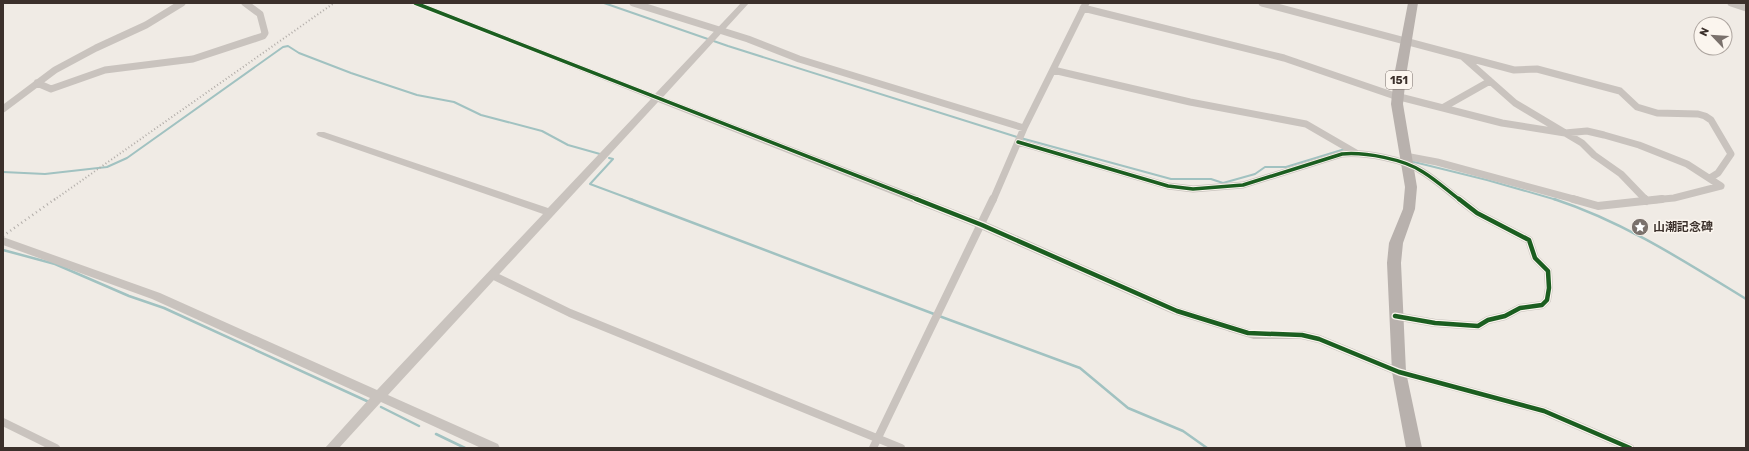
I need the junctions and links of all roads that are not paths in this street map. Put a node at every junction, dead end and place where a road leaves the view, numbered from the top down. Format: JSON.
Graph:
{"nodes":[{"id":1,"x":182,"y":3,"type":"edge"},
{"id":2,"x":245,"y":3,"type":"edge"},
{"id":3,"x":415,"y":3,"type":"edge"},
{"id":4,"x":633,"y":3,"type":"edge"},
{"id":5,"x":745,"y":3,"type":"edge"},
{"id":6,"x":1262,"y":3,"type":"edge"},
{"id":7,"x":1413,"y":3,"type":"edge"},
{"id":8,"x":1731,"y":3,"type":"edge"},
{"id":9,"x":1084,"y":6,"type":"edge"},
{"id":10,"x":1746,"y":8,"type":"edge"},
{"id":11,"x":719,"y":31,"type":"junction"},
{"id":12,"x":1406,"y":42,"type":"junction"},
{"id":13,"x":1456,"y":54,"type":"junction"},
{"id":14,"x":1053,"y":70,"type":"junction"},
{"id":15,"x":1490,"y":81,"type":"junction"},
{"id":16,"x":37,"y":83,"type":"junction"},
{"id":17,"x":1397,"y":96,"type":"junction"},
{"id":18,"x":658,"y":98,"type":"junction"},
{"id":19,"x":1444,"y":107,"type":"junction"},
{"id":20,"x":3,"y":109,"type":"edge"},
{"id":21,"x":1024,"y":128,"type":"junction"},
{"id":22,"x":1565,"y":133,"type":"junction"},
{"id":23,"x":321,"y":134,"type":"dead end"},
{"id":24,"x":1018,"y":142,"type":"junction"},
{"id":25,"x":1356,"y":153,"type":"junction"},
{"id":26,"x":1405,"y":159,"type":"junction"},
{"id":27,"x":1710,"y":178,"type":"junction"},
{"id":28,"x":1647,"y":201,"type":"junction"},
{"id":29,"x":551,"y":213,"type":"junction"},
{"id":30,"x":982,"y":225,"type":"junction"},
{"id":31,"x":4,"y":242,"type":"edge"},
{"id":32,"x":492,"y":275,"type":"junction"},
{"id":33,"x":1395,"y":316,"type":"junction"},
{"id":34,"x":1231,"y":328,"type":"joint"},
{"id":35,"x":1399,"y":372,"type":"junction"},
{"id":36,"x":379,"y":396,"type":"junction"},
{"id":37,"x":3,"y":422,"type":"edge"},
{"id":38,"x":875,"y":444,"type":"edge"},
{"id":39,"x":56,"y":448,"type":"edge"},
{"id":40,"x":331,"y":448,"type":"edge"},
{"id":41,"x":494,"y":448,"type":"edge"},
{"id":42,"x":901,"y":448,"type":"edge"},
{"id":43,"x":1414,"y":448,"type":"edge"},
{"id":44,"x":1630,"y":448,"type":"edge"}],
"edges":[{"from":1,"to":16,"type":"street"},
{"from":2,"to":16,"type":"street"},
{"from":3,"to":18,"type":"street"},
{"from":4,"to":11,"type":"street"},
{"from":5,"to":11,"type":"street"},
{"from":6,"to":12,"type":"street"},
{"from":7,"to":12,"type":"main road","number":"151"},
{"from":8,"to":10,"type":"street"},
{"from":9,"to":14,"type":"street"},
{"from":9,"to":17,"type":"street"},
{"from":11,"to":18,"type":"street"},
{"from":11,"to":21,"type":"street"},
{"from":12,"to":13,"type":"street"},
{"from":12,"to":17,"type":"main road","number":"151"},
{"from":13,"to":15,"type":"street"},
{"from":13,"to":27,"type":"street"},
{"from":14,"to":21,"type":"street"},
{"from":14,"to":25,"type":"street"},
{"from":15,"to":19,"type":"street"},
{"from":15,"to":22,"type":"street"},
{"from":16,"to":20,"type":"street"},
{"from":17,"to":19,"type":"street"},
{"from":17,"to":26,"type":"main road","number":"151"},
{"from":18,"to":29,"type":"street"},
{"from":18,"to":30,"type":"street"},
{"from":19,"to":22,"type":"street"},
{"from":21,"to":24,"type":"street"},
{"from":22,"to":27,"type":"street"},
{"from":22,"to":28,"type":"street"},
{"from":23,"to":29,"type":"street"},
{"from":24,"to":25,"type":"street"},
{"from":24,"to":30,"type":"street"},
{"from":25,"to":26,"type":"street"},
{"from":26,"to":28,"type":"street"},
{"from":26,"to":33,"type":"main road","number":"151"},
{"from":26,"to":33,"type":"street"},
{"from":27,"to":28,"type":"street"},
{"from":29,"to":32,"type":"street"},
{"from":30,"to":34,"type":"street"},
{"from":30,"to":38,"type":"street"},
{"from":31,"to":36,"type":"street"},
{"from":32,"to":36,"type":"street"},
{"from":32,"to":38,"type":"street"},
{"from":33,"to":35,"type":"main road","number":"151"},
{"from":34,"to":35,"type":"street"},
{"from":35,"to":43,"type":"main road","number":"151"},
{"from":35,"to":44,"type":"street"},
{"from":36,"to":40,"type":"street"},
{"from":36,"to":41,"type":"street"},
{"from":37,"to":39,"type":"street"},
{"from":38,"to":42,"type":"street"}]}
